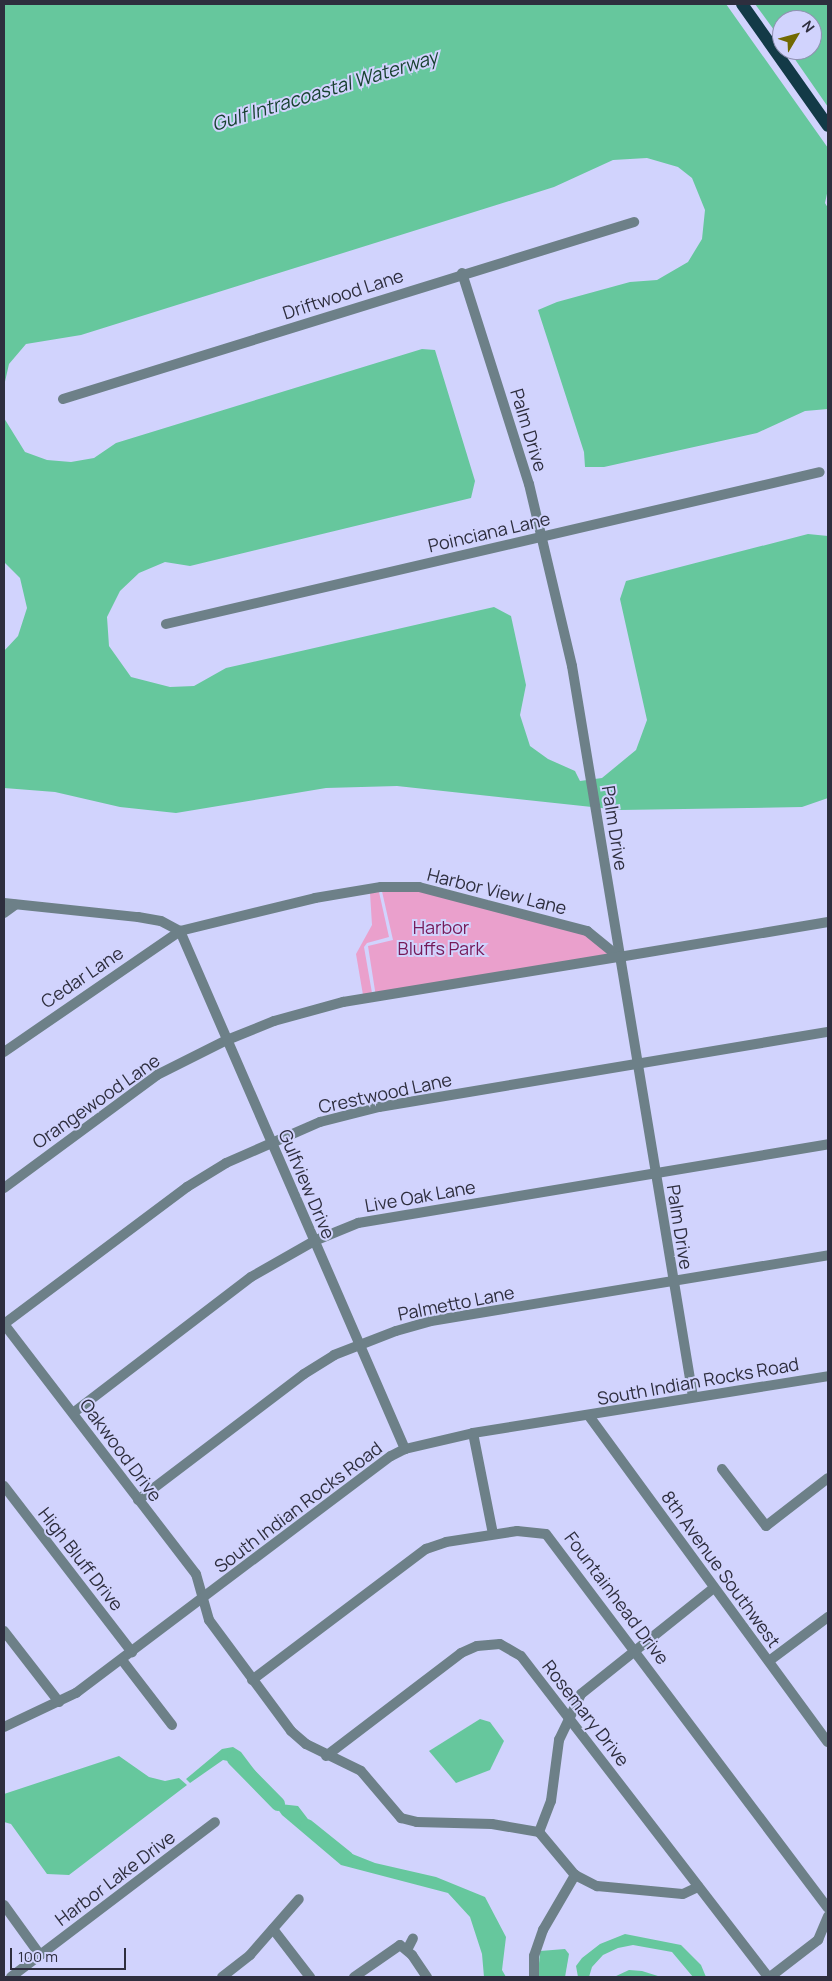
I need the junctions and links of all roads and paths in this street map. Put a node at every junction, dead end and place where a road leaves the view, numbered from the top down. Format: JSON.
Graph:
{"nodes":[{"id":1,"x":742,"y":4,"type":"edge"},
{"id":2,"x":828,"y":126,"type":"edge"},
{"id":3,"x":634,"y":222,"type":"dead end"},
{"id":4,"x":462,"y":274,"type":"junction"},
{"id":5,"x":63,"y":399,"type":"dead end"},
{"id":6,"x":820,"y":472,"type":"dead end"},
{"id":7,"x":542,"y":536,"type":"junction"},
{"id":8,"x":166,"y":624,"type":"dead end"},
{"id":9,"x":4,"y":903,"type":"edge"},
{"id":10,"x":15,"y":904,"type":"junction"},
{"id":11,"x":4,"y":913,"type":"edge"},
{"id":12,"x":828,"y":922,"type":"edge"},
{"id":13,"x":180,"y":931,"type":"junction"},
{"id":14,"x":619,"y":957,"type":"junction"},
{"id":15,"x":828,"y":1032,"type":"edge"},
{"id":16,"x":227,"y":1040,"type":"junction"},
{"id":17,"x":4,"y":1052,"type":"edge"},
{"id":18,"x":639,"y":1063,"type":"junction"},
{"id":19,"x":271,"y":1142,"type":"junction"},
{"id":20,"x":828,"y":1144,"type":"edge"},
{"id":21,"x":655,"y":1173,"type":"junction"},
{"id":22,"x":4,"y":1188,"type":"edge"},
{"id":23,"x":314,"y":1241,"type":"junction"},
{"id":24,"x":828,"y":1255,"type":"edge"},
{"id":25,"x":672,"y":1281,"type":"junction"},
{"id":26,"x":4,"y":1324,"type":"edge"},
{"id":27,"x":358,"y":1344,"type":"junction"},
{"id":28,"x":828,"y":1376,"type":"edge"},
{"id":29,"x":693,"y":1397,"type":"junction"},
{"id":30,"x":73,"y":1413,"type":"junction"},
{"id":31,"x":589,"y":1416,"type":"junction"},
{"id":32,"x":473,"y":1434,"type":"junction"},
{"id":33,"x":405,"y":1449,"type":"junction"},
{"id":34,"x":722,"y":1468,"type":"dead end"},
{"id":35,"x":828,"y":1478,"type":"edge"},
{"id":36,"x":4,"y":1486,"type":"edge"},
{"id":37,"x":138,"y":1500,"type":"junction"},
{"id":38,"x":493,"y":1534,"type":"junction"},
{"id":39,"x":714,"y":1588,"type":"junction"},
{"id":40,"x":201,"y":1600,"type":"junction"},
{"id":41,"x":828,"y":1617,"type":"edge"},
{"id":42,"x":4,"y":1631,"type":"edge"},
{"id":43,"x":635,"y":1650,"type":"junction"},
{"id":44,"x":132,"y":1652,"type":"junction"},
{"id":45,"x":122,"y":1660,"type":"junction"},
{"id":46,"x":768,"y":1661,"type":"junction"},
{"id":47,"x":252,"y":1680,"type":"junction"},
{"id":48,"x":59,"y":1702,"type":"junction"},
{"id":49,"x":568,"y":1715,"type":"junction"},
{"id":50,"x":172,"y":1725,"type":"dead end"},
{"id":51,"x":4,"y":1727,"type":"edge"},
{"id":52,"x":828,"y":1742,"type":"edge"},
{"id":53,"x":326,"y":1756,"type":"junction"},
{"id":54,"x":215,"y":1822,"type":"dead end"},
{"id":55,"x":539,"y":1832,"type":"junction"},
{"id":56,"x":575,"y":1875,"type":"junction"},
{"id":57,"x":698,"y":1887,"type":"junction"},
{"id":58,"x":300,"y":1899,"type":"dead end"},
{"id":59,"x":4,"y":1905,"type":"edge"},
{"id":60,"x":828,"y":1908,"type":"edge"},
{"id":61,"x":828,"y":1916,"type":"edge"},
{"id":62,"x":273,"y":1929,"type":"junction"},
{"id":63,"x":412,"y":1938,"type":"dead end"},
{"id":64,"x":403,"y":1947,"type":"junction"},
{"id":65,"x":40,"y":1955,"type":"junction"},
{"id":66,"x":534,"y":1976,"type":"dead end"},
{"id":67,"x":11,"y":1977,"type":"edge"},
{"id":68,"x":222,"y":1977,"type":"edge"},
{"id":69,"x":310,"y":1977,"type":"edge"},
{"id":70,"x":354,"y":1977,"type":"edge"},
{"id":71,"x":427,"y":1977,"type":"edge"},
{"id":72,"x":769,"y":1977,"type":"edge"}],
"edges":[{"from":1,"to":2,"type":"main road"},
{"from":3,"to":4,"type":"street","name":"Driftwood Lane"},
{"from":4,"to":5,"type":"street","name":"Driftwood Lane"},
{"from":4,"to":7,"type":"street","name":"Palm Drive"},
{"from":6,"to":7,"type":"street","name":"Poinciana Lane"},
{"from":7,"to":8,"type":"street","name":"Poinciana Lane"},
{"from":7,"to":14,"type":"street","name":"Palm Drive"},
{"from":9,"to":10,"type":"street"},
{"from":10,"to":11,"type":"street"},
{"from":10,"to":13,"type":"street"},
{"from":12,"to":14,"type":"street"},
{"from":13,"to":14,"type":"street","name":"Harbor View Lane"},
{"from":13,"to":16,"type":"street","name":"Gulfview Drive"},
{"from":13,"to":17,"type":"street","name":"Cedar Lane"},
{"from":14,"to":16,"type":"street","name":"Orangewood Lane"},
{"from":14,"to":18,"type":"street","name":"Palm Drive"},
{"from":15,"to":18,"type":"street","name":"Crestwood Lane"},
{"from":16,"to":19,"type":"street","name":"Gulfview Drive"},
{"from":16,"to":22,"type":"street","name":"Orangewood Lane"},
{"from":18,"to":19,"type":"street","name":"Crestwood Lane"},
{"from":18,"to":21,"type":"street","name":"Palm Drive"},
{"from":19,"to":23,"type":"street","name":"Gulfview Drive"},
{"from":19,"to":26,"type":"street","name":"Crestwood Lane"},
{"from":20,"to":21,"type":"street","name":"Live Oak Lane"},
{"from":21,"to":23,"type":"street","name":"Live Oak Lane"},
{"from":21,"to":25,"type":"street","name":"Palm Drive"},
{"from":23,"to":27,"type":"street","name":"Gulfview Drive"},
{"from":23,"to":30,"type":"street","name":"Live Oak Lane"},
{"from":24,"to":25,"type":"street","name":"Palmetto Lane"},
{"from":25,"to":27,"type":"street","name":"Palmetto Lane"},
{"from":25,"to":29,"type":"street","name":"Palm Drive"},
{"from":26,"to":30,"type":"street","name":"Oakwood Drive"},
{"from":27,"to":33,"type":"street","name":"Gulfview Drive"},
{"from":27,"to":37,"type":"street","name":"Palmetto Lane"},
{"from":28,"to":29,"type":"street","name":"South Indian Rocks Road"},
{"from":29,"to":31,"type":"street","name":"South Indian Rocks Road"},
{"from":30,"to":37,"type":"street","name":"Oakwood Drive"},
{"from":31,"to":32,"type":"street","name":"South Indian Rocks Road"},
{"from":31,"to":39,"type":"street","name":"8th Avenue Southwest"},
{"from":32,"to":33,"type":"street","name":"South Indian Rocks Road"},
{"from":32,"to":38,"type":"street"},
{"from":33,"to":40,"type":"street","name":"South Indian Rocks Road"},
{"from":34,"to":35,"type":"street"},
{"from":36,"to":44,"type":"street","name":"High Bluff Drive"},
{"from":37,"to":40,"type":"street","name":"Oakwood Drive"},
{"from":38,"to":43,"type":"street","name":"Fountainhead Drive"},
{"from":38,"to":47,"type":"street","name":"Fountainhead Drive"},
{"from":39,"to":43,"type":"street"},
{"from":39,"to":46,"type":"street","name":"8th Avenue Southwest"},
{"from":40,"to":44,"type":"street","name":"South Indian Rocks Road"},
{"from":40,"to":47,"type":"street","name":"Oakwood Drive"},
{"from":41,"to":46,"type":"street"},
{"from":42,"to":48,"type":"street"},
{"from":43,"to":49,"type":"street"},
{"from":43,"to":60,"type":"street","name":"Fountainhead Drive"},
{"from":44,"to":45,"type":"street","name":"South Indian Rocks Road"},
{"from":45,"to":48,"type":"street","name":"South Indian Rocks Road"},
{"from":45,"to":50,"type":"street"},
{"from":46,"to":52,"type":"street","name":"8th Avenue Southwest"},
{"from":47,"to":53,"type":"street","name":"Oakwood Drive"},
{"from":48,"to":51,"type":"street","name":"South Indian Rocks Road"},
{"from":49,"to":53,"type":"street","name":"Rosemary Drive"},
{"from":49,"to":55,"type":"street"},
{"from":49,"to":57,"type":"street","name":"Rosemary Drive"},
{"from":53,"to":55,"type":"street","name":"Oakwood Drive"},
{"from":54,"to":65,"type":"street","name":"Harbor Lake Drive"},
{"from":55,"to":56,"type":"street"},
{"from":56,"to":57,"type":"street"},
{"from":56,"to":66,"type":"street"},
{"from":57,"to":72,"type":"street","name":"Rosemary Drive"},
{"from":58,"to":62,"type":"street"},
{"from":59,"to":65,"type":"street"},
{"from":61,"to":72,"type":"street"},
{"from":62,"to":68,"type":"street"},
{"from":62,"to":69,"type":"street"},
{"from":63,"to":64,"type":"street"},
{"from":64,"to":70,"type":"street"},
{"from":64,"to":71,"type":"street"},
{"from":65,"to":67,"type":"street","name":"Harbor Lake Drive"}]}
